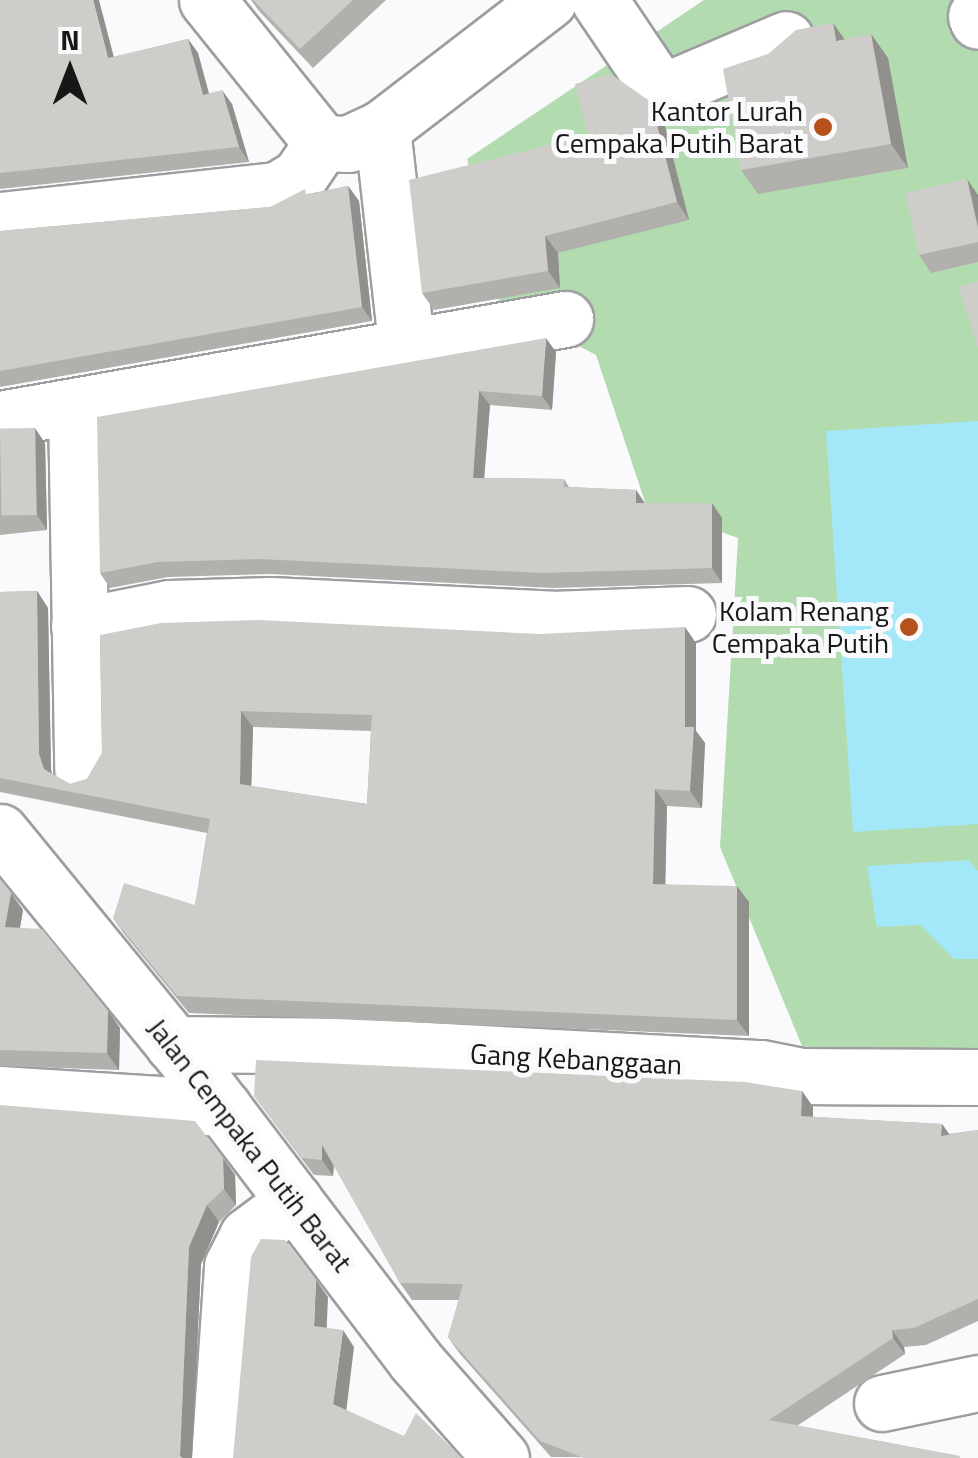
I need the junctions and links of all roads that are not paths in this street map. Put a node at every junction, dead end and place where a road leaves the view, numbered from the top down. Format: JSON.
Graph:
{"nodes":[{"id":1,"x":207,"y":0,"type":"edge"},
{"id":2,"x":549,"y":0,"type":"edge"},
{"id":3,"x":599,"y":0,"type":"edge"},
{"id":4,"x":786,"y":40,"type":"edge"},
{"id":5,"x":382,"y":128,"type":"junction"},
{"id":6,"x":322,"y":143,"type":"junction"},
{"id":7,"x":0,"y":220,"type":"edge"},
{"id":8,"x":565,"y":319,"type":"dead end"},
{"id":9,"x":406,"y":343,"type":"junction"},
{"id":10,"x":76,"y":408,"type":"junction"},
{"id":11,"x":0,"y":419,"type":"edge"},
{"id":12,"x":688,"y":614,"type":"dead end"},
{"id":13,"x":79,"y":626,"type":"junction"},
{"id":14,"x":82,"y":769,"type":"dead end"},
{"id":15,"x":0,"y":832,"type":"edge"},
{"id":16,"x":173,"y":1044,"type":"junction"},
{"id":17,"x":966,"y":1092,"type":"edge"},
{"id":18,"x":0,"y":1094,"type":"edge"},
{"id":19,"x":224,"y":1108,"type":"junction"},
{"id":20,"x":294,"y":1200,"type":"junction"},
{"id":21,"x":978,"y":1383,"type":"edge"},
{"id":22,"x":882,"y":1403,"type":"dead end"},
{"id":23,"x":218,"y":1458,"type":"edge"},
{"id":24,"x":501,"y":1458,"type":"edge"}],
"edges":[{"from":1,"to":6,"type":"street"},
{"from":2,"to":5,"type":"street"},
{"from":3,"to":4,"type":"street"},
{"from":5,"to":6,"type":"street"},
{"from":5,"to":9,"type":"street"},
{"from":6,"to":7,"type":"street"},
{"from":8,"to":9,"type":"street"},
{"from":9,"to":10,"type":"street"},
{"from":10,"to":11,"type":"street"},
{"from":10,"to":13,"type":"street"},
{"from":12,"to":13,"type":"street"},
{"from":13,"to":14,"type":"street"},
{"from":15,"to":16,"type":"street","name":"Jalan Cempaka Putih Barat"},
{"from":16,"to":17,"type":"street","name":"Gang Kebanggaan"},
{"from":16,"to":19,"type":"street","name":"Jalan Cempaka Putih Barat"},
{"from":18,"to":19,"type":"street"},
{"from":19,"to":20,"type":"street","name":"Jalan Cempaka Putih Barat"},
{"from":20,"to":23,"type":"street"},
{"from":20,"to":24,"type":"street","name":"Jalan Cempaka Putih Barat"},
{"from":21,"to":22,"type":"street"}]}
